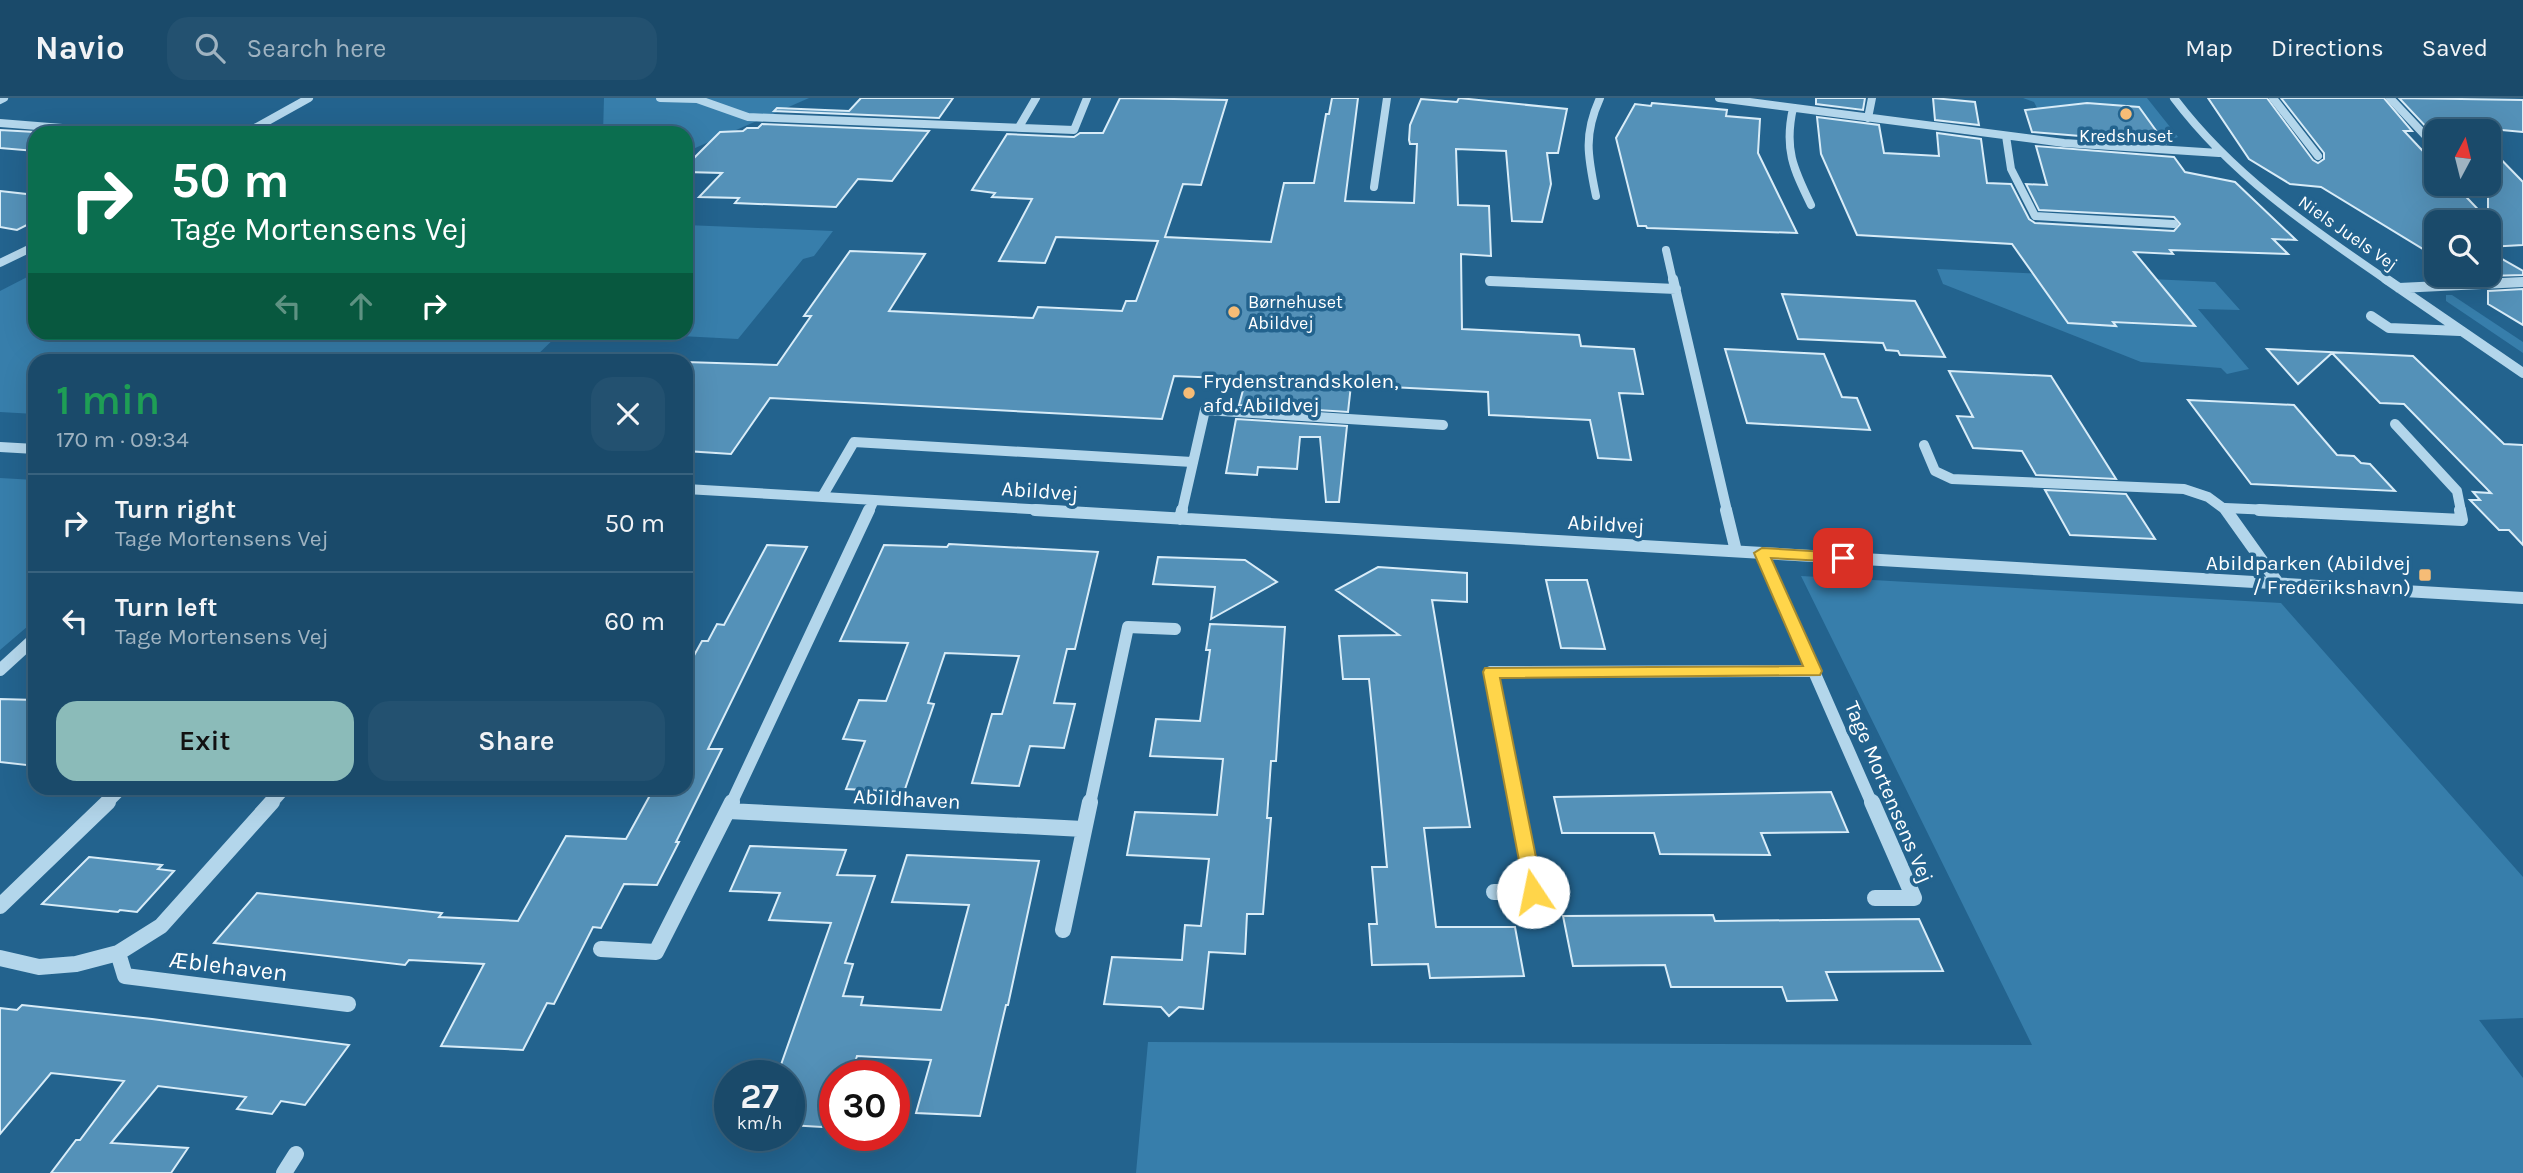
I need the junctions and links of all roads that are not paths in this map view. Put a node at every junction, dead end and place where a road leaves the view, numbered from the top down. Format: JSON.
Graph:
{"nodes":[{"id":1,"x":309,"y":98,"type":"edge"},
{"id":2,"x":660,"y":98,"type":"edge"},
{"id":3,"x":1036,"y":98,"type":"edge"},
{"id":4,"x":1087,"y":98,"type":"edge"},
{"id":5,"x":1387,"y":98,"type":"edge"},
{"id":6,"x":1600,"y":98,"type":"edge"},
{"id":7,"x":1719,"y":98,"type":"edge"},
{"id":8,"x":1872,"y":98,"type":"edge"},
{"id":9,"x":2174,"y":98,"type":"edge"},
{"id":10,"x":2273,"y":98,"type":"edge"},
{"id":11,"x":2390,"y":98,"type":"edge"},
{"id":12,"x":1793,"y":108,"type":"junction"},
{"id":13,"x":1868,"y":118,"type":"junction"},
{"id":14,"x":0,"y":123,"type":"edge"},
{"id":15,"x":37,"y":126,"type":"edge"},
{"id":16,"x":259,"y":126,"type":"edge"},
{"id":17,"x":1019,"y":127,"type":"junction"},
{"id":18,"x":2424,"y":134,"type":"edge"},
{"id":19,"x":2006,"y":136,"type":"junction"},
{"id":20,"x":2219,"y":153,"type":"junction"},
{"id":21,"x":2318,"y":156,"type":"dead end"},
{"id":22,"x":1374,"y":187,"type":"dead end"},
{"id":23,"x":1596,"y":196,"type":"dead end"},
{"id":24,"x":1811,"y":205,"type":"dead end"},
{"id":25,"x":2174,"y":224,"type":"dead end"},
{"id":26,"x":28,"y":249,"type":"edge"},
{"id":27,"x":1666,"y":250,"type":"dead end"},
{"id":28,"x":0,"y":263,"type":"edge"},
{"id":29,"x":1490,"y":281,"type":"dead end"},
{"id":30,"x":2523,"y":282,"type":"edge"},
{"id":31,"x":2399,"y":288,"type":"junction"},
{"id":32,"x":1676,"y":289,"type":"junction"},
{"id":33,"x":2371,"y":316,"type":"dead end"},
{"id":34,"x":2461,"y":331,"type":"junction"},
{"id":35,"x":2523,"y":373,"type":"edge"},
{"id":36,"x":2395,"y":424,"type":"dead end"},
{"id":37,"x":1443,"y":425,"type":"dead end"},
{"id":38,"x":1924,"y":445,"type":"dead end"},
{"id":39,"x":0,"y":447,"type":"edge"},
{"id":40,"x":28,"y":449,"type":"edge"},
{"id":41,"x":1192,"y":462,"type":"junction"},
{"id":42,"x":693,"y":489,"type":"edge"},
{"id":43,"x":822,"y":497,"type":"junction"},
{"id":44,"x":874,"y":500,"type":"junction"},
{"id":45,"x":2225,"y":508,"type":"junction"},
{"id":46,"x":1180,"y":519,"type":"junction"},
{"id":47,"x":1736,"y":551,"type":"junction"},
{"id":48,"x":1762,"y":553,"type":"junction"},
{"id":49,"x":2278,"y":583,"type":"junction"},
{"id":50,"x":2523,"y":598,"type":"edge"},
{"id":51,"x":1175,"y":629,"type":"dead end"},
{"id":52,"x":28,"y":644,"type":"edge"},
{"id":53,"x":0,"y":670,"type":"edge"},
{"id":54,"x":1814,"y":671,"type":"junction"},
{"id":55,"x":115,"y":795,"type":"edge"},
{"id":56,"x":279,"y":795,"type":"edge"},
{"id":57,"x":728,"y":811,"type":"junction"},
{"id":58,"x":1083,"y":829,"type":"junction"},
{"id":59,"x":1494,"y":892,"type":"dead end"},
{"id":60,"x":1875,"y":898,"type":"dead end"},
{"id":61,"x":0,"y":906,"type":"edge"},
{"id":62,"x":1063,"y":930,"type":"dead end"},
{"id":63,"x":601,"y":949,"type":"dead end"},
{"id":64,"x":118,"y":954,"type":"junction"},
{"id":65,"x":0,"y":958,"type":"edge"},
{"id":66,"x":348,"y":1004,"type":"dead end"},
{"id":67,"x":296,"y":1154,"type":"dead end"},
{"id":68,"x":284,"y":1173,"type":"edge"}],
"edges":[{"from":1,"to":16,"type":"street"},
{"from":2,"to":17,"type":"street"},
{"from":3,"to":17,"type":"street"},
{"from":4,"to":17,"type":"street"},
{"from":5,"to":22,"type":"street"},
{"from":6,"to":23,"type":"street"},
{"from":7,"to":12,"type":"street"},
{"from":8,"to":13,"type":"street"},
{"from":9,"to":20,"type":"street","name":"Niels Juels Vej"},
{"from":10,"to":21,"type":"street"},
{"from":11,"to":18,"type":"street"},
{"from":12,"to":13,"type":"street"},
{"from":12,"to":24,"type":"street"},
{"from":13,"to":19,"type":"street"},
{"from":14,"to":15,"type":"street"},
{"from":19,"to":20,"type":"street"},
{"from":19,"to":25,"type":"street"},
{"from":20,"to":31,"type":"street","name":"Niels Juels Vej"},
{"from":26,"to":28,"type":"street"},
{"from":27,"to":32,"type":"street"},
{"from":29,"to":32,"type":"street"},
{"from":30,"to":31,"type":"street"},
{"from":31,"to":34,"type":"street","name":"Niels Juels Vej"},
{"from":32,"to":47,"type":"street"},
{"from":33,"to":34,"type":"street"},
{"from":34,"to":35,"type":"street","name":"Niels Juels Vej"},
{"from":36,"to":45,"type":"street"},
{"from":37,"to":41,"type":"street"},
{"from":38,"to":45,"type":"street"},
{"from":39,"to":40,"type":"street"},
{"from":41,"to":43,"type":"street"},
{"from":41,"to":46,"type":"street"},
{"from":42,"to":43,"type":"street","name":"Abildvej"},
{"from":43,"to":44,"type":"street","name":"Abildvej"},
{"from":44,"to":46,"type":"street","name":"Abildvej"},
{"from":44,"to":57,"type":"street"},
{"from":45,"to":49,"type":"street"},
{"from":46,"to":47,"type":"street","name":"Abildvej"},
{"from":47,"to":48,"type":"street","name":"Abildvej"},
{"from":48,"to":49,"type":"street","name":"Abildvej"},
{"from":48,"to":54,"type":"street","name":"Tage Mortensens Vej"},
{"from":49,"to":50,"type":"street","name":"Abildvej"},
{"from":51,"to":58,"type":"street"},
{"from":52,"to":53,"type":"street"},
{"from":54,"to":59,"type":"street"},
{"from":54,"to":60,"type":"street","name":"Tage Mortensens Vej"},
{"from":55,"to":61,"type":"street"},
{"from":56,"to":64,"type":"street","name":"Æblehaven"},
{"from":57,"to":58,"type":"street","name":"Abildhaven"},
{"from":57,"to":63,"type":"street"},
{"from":58,"to":62,"type":"street"},
{"from":64,"to":65,"type":"street","name":"Æblehaven"},
{"from":64,"to":66,"type":"street","name":"Æblehaven"},
{"from":67,"to":68,"type":"street"}]}
